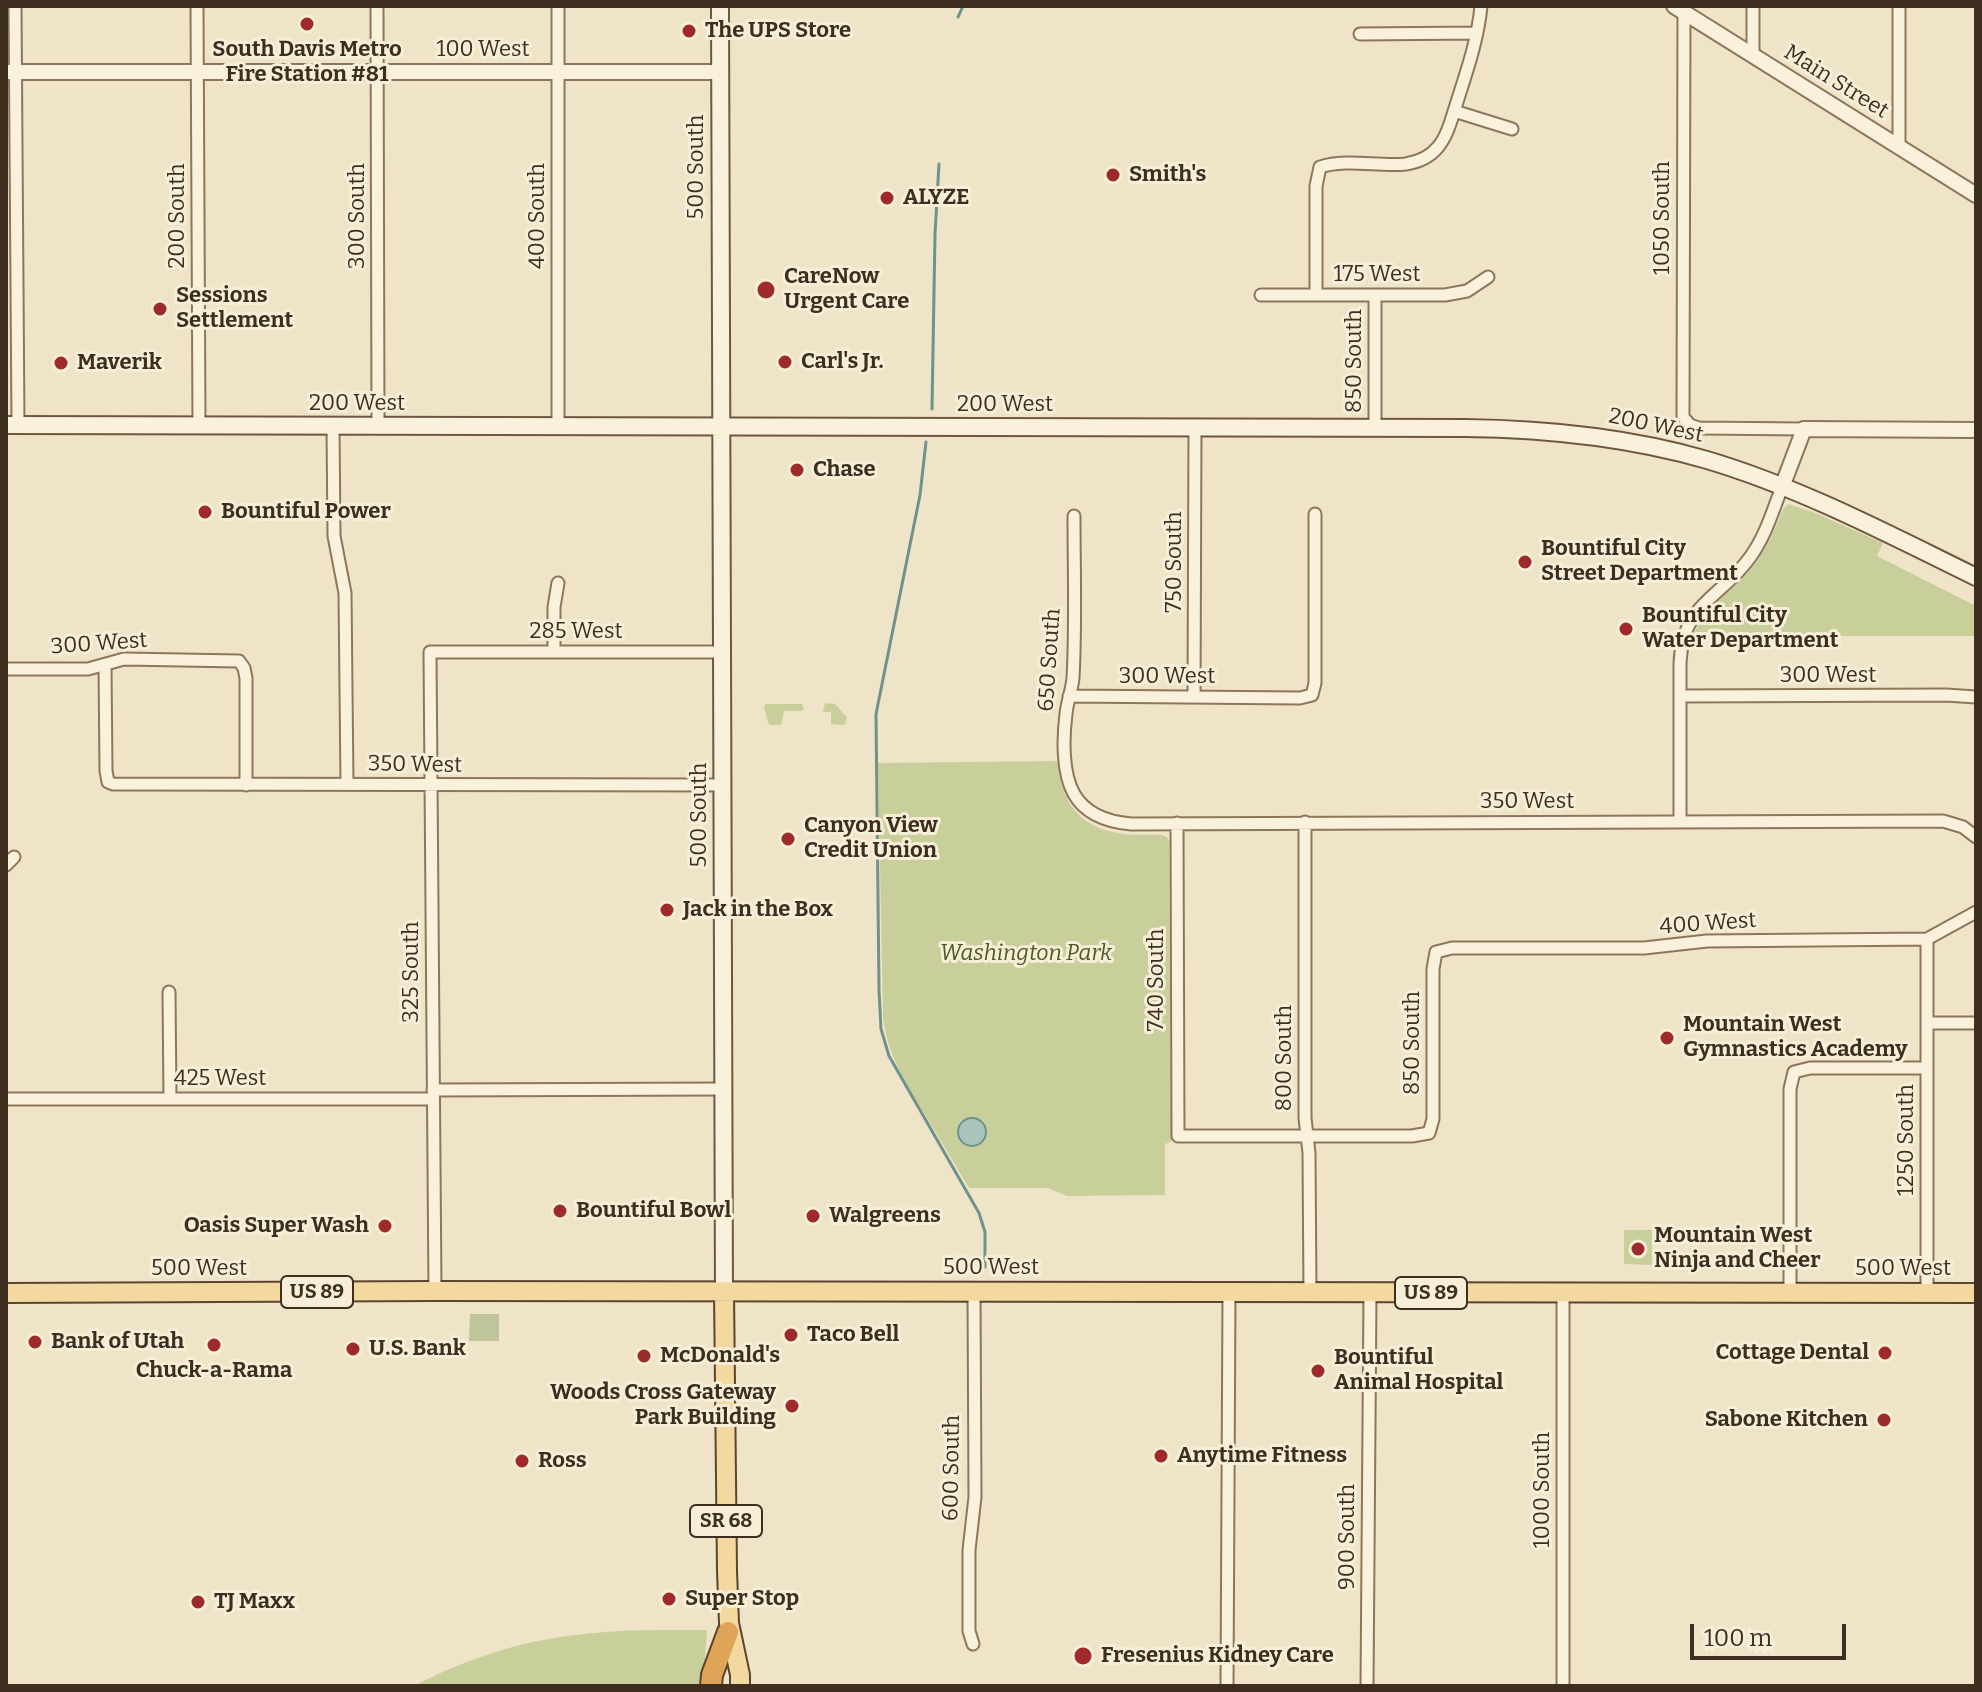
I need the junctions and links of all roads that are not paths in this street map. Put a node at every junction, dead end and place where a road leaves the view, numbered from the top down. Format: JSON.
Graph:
{"nodes":[{"id":1,"x":15,"y":6,"type":"edge"},
{"id":2,"x":197,"y":6,"type":"edge"},
{"id":3,"x":377,"y":6,"type":"edge"},
{"id":4,"x":558,"y":6,"type":"edge"},
{"id":5,"x":720,"y":6,"type":"edge"},
{"id":6,"x":1481,"y":6,"type":"edge"},
{"id":7,"x":1753,"y":6,"type":"edge"},
{"id":8,"x":1899,"y":6,"type":"edge"},
{"id":9,"x":1679,"y":9,"type":"edge"},
{"id":10,"x":1477,"y":33,"type":"junction"},
{"id":11,"x":1360,"y":34,"type":"dead end"},
{"id":12,"x":1753,"y":55,"type":"junction"},
{"id":13,"x":11,"y":72,"type":"edge"},
{"id":14,"x":197,"y":72,"type":"junction"},
{"id":15,"x":377,"y":72,"type":"junction"},
{"id":16,"x":558,"y":72,"type":"junction"},
{"id":17,"x":720,"y":72,"type":"junction"},
{"id":18,"x":1454,"y":111,"type":"junction"},
{"id":19,"x":1512,"y":129,"type":"dead end"},
{"id":20,"x":1899,"y":147,"type":"junction"},
{"id":21,"x":1976,"y":195,"type":"edge"},
{"id":22,"x":1488,"y":277,"type":"dead end"},
{"id":23,"x":1261,"y":295,"type":"dead end"},
{"id":24,"x":1316,"y":295,"type":"junction"},
{"id":25,"x":1375,"y":295,"type":"junction"},
{"id":26,"x":1687,"y":422,"type":"joint"},
{"id":27,"x":12,"y":426,"type":"edge"},
{"id":28,"x":199,"y":426,"type":"junction"},
{"id":29,"x":333,"y":426,"type":"junction"},
{"id":30,"x":378,"y":426,"type":"junction"},
{"id":31,"x":558,"y":426,"type":"junction"},
{"id":32,"x":722,"y":427,"type":"junction"},
{"id":33,"x":1195,"y":428,"type":"junction"},
{"id":34,"x":1375,"y":428,"type":"junction"},
{"id":35,"x":1804,"y":429,"type":"junction"},
{"id":36,"x":1976,"y":430,"type":"edge"},
{"id":37,"x":1782,"y":487,"type":"junction"},
{"id":38,"x":1315,"y":514,"type":"dead end"},
{"id":39,"x":1074,"y":516,"type":"dead end"},
{"id":40,"x":1976,"y":577,"type":"edge"},
{"id":41,"x":558,"y":583,"type":"dead end"},
{"id":42,"x":430,"y":652,"type":"joint"},
{"id":43,"x":554,"y":652,"type":"junction"},
{"id":44,"x":723,"y":652,"type":"junction"},
{"id":45,"x":105,"y":665,"type":"junction"},
{"id":46,"x":6,"y":669,"type":"edge"},
{"id":47,"x":1069,"y":696,"type":"junction"},
{"id":48,"x":1680,"y":696,"type":"junction"},
{"id":49,"x":1194,"y":697,"type":"junction"},
{"id":50,"x":1976,"y":697,"type":"edge"},
{"id":51,"x":347,"y":784,"type":"junction"},
{"id":52,"x":246,"y":785,"type":"junction"},
{"id":53,"x":431,"y":785,"type":"junction"},
{"id":54,"x":723,"y":785,"type":"junction"},
{"id":55,"x":1080,"y":803,"type":"joint"},
{"id":56,"x":1305,"y":822,"type":"junction"},
{"id":57,"x":1680,"y":822,"type":"junction"},
{"id":58,"x":1177,"y":823,"type":"junction"},
{"id":59,"x":1976,"y":837,"type":"edge"},
{"id":60,"x":1976,"y":912,"type":"edge"},
{"id":61,"x":1927,"y":939,"type":"junction"},
{"id":62,"x":1436,"y":952,"type":"joint"},
{"id":63,"x":169,"y":992,"type":"dead end"},
{"id":64,"x":1927,"y":1023,"type":"junction"},
{"id":65,"x":1976,"y":1023,"type":"edge"},
{"id":66,"x":1927,"y":1068,"type":"junction"},
{"id":67,"x":724,"y":1089,"type":"junction"},
{"id":68,"x":433,"y":1094,"type":"junction"},
{"id":69,"x":6,"y":1099,"type":"edge"},
{"id":70,"x":170,"y":1099,"type":"junction"},
{"id":71,"x":1307,"y":1136,"type":"junction"},
{"id":72,"x":435,"y":1291,"type":"junction"},
{"id":73,"x":724,"y":1292,"type":"junction"},
{"id":74,"x":974,"y":1292,"type":"junction"},
{"id":75,"x":6,"y":1293,"type":"edge"},
{"id":76,"x":1229,"y":1293,"type":"junction"},
{"id":77,"x":1310,"y":1293,"type":"junction"},
{"id":78,"x":1370,"y":1293,"type":"junction"},
{"id":79,"x":1563,"y":1293,"type":"junction"},
{"id":80,"x":1790,"y":1293,"type":"junction"},
{"id":81,"x":1927,"y":1293,"type":"junction"},
{"id":82,"x":1976,"y":1293,"type":"edge"},
{"id":83,"x":729,"y":1628,"type":"junction"},
{"id":84,"x":973,"y":1644,"type":"dead end"},
{"id":85,"x":711,"y":1686,"type":"edge"},
{"id":86,"x":720,"y":1686,"type":"edge"},
{"id":87,"x":740,"y":1686,"type":"edge"},
{"id":88,"x":1227,"y":1686,"type":"edge"},
{"id":89,"x":1367,"y":1686,"type":"edge"},
{"id":90,"x":1563,"y":1686,"type":"edge"}],
"edges":[{"from":1,"to":13,"type":"street"},
{"from":2,"to":14,"type":"street","name":"200 South"},
{"from":3,"to":15,"type":"street","name":"300 South"},
{"from":4,"to":16,"type":"street","name":"400 South"},
{"from":5,"to":17,"type":"main road","name":"500 South"},
{"from":6,"to":10,"type":"street"},
{"from":7,"to":12,"type":"street"},
{"from":8,"to":20,"type":"street"},
{"from":9,"to":12,"type":"street","name":"Main Street"},
{"from":9,"to":26,"type":"street","name":"1050 South"},
{"from":10,"to":11,"type":"street"},
{"from":10,"to":18,"type":"street"},
{"from":12,"to":20,"type":"street","name":"Main Street"},
{"from":13,"to":14,"type":"street","name":"100 West"},
{"from":13,"to":27,"type":"street"},
{"from":14,"to":15,"type":"street","name":"100 West"},
{"from":14,"to":28,"type":"street","name":"200 South"},
{"from":15,"to":16,"type":"street","name":"100 West"},
{"from":15,"to":30,"type":"street","name":"300 South"},
{"from":16,"to":17,"type":"street","name":"100 West"},
{"from":16,"to":31,"type":"street","name":"400 South"},
{"from":17,"to":32,"type":"main road","name":"500 South"},
{"from":18,"to":19,"type":"street"},
{"from":18,"to":24,"type":"street","name":"850 South"},
{"from":20,"to":21,"type":"street","name":"Main Street"},
{"from":22,"to":25,"type":"street","name":"175 West"},
{"from":23,"to":24,"type":"street","name":"175 West"},
{"from":24,"to":25,"type":"street","name":"175 West"},
{"from":25,"to":34,"type":"street","name":"850 South"},
{"from":26,"to":35,"type":"street","name":"200 West"},
{"from":27,"to":28,"type":"main road","name":"200 West"},
{"from":28,"to":29,"type":"main road","name":"200 West"},
{"from":29,"to":30,"type":"main road","name":"200 West"},
{"from":29,"to":51,"type":"street"},
{"from":30,"to":31,"type":"main road","name":"200 West"},
{"from":31,"to":32,"type":"main road","name":"200 West"},
{"from":32,"to":33,"type":"main road","name":"200 West"},
{"from":32,"to":44,"type":"main road","name":"500 South","number":"SR 68"},
{"from":33,"to":34,"type":"main road","name":"200 West"},
{"from":33,"to":49,"type":"street","name":"750 South"},
{"from":34,"to":37,"type":"main road","name":"200 West"},
{"from":35,"to":36,"type":"street","name":"200 West"},
{"from":35,"to":37,"type":"street"},
{"from":37,"to":40,"type":"main road","name":"200 West"},
{"from":37,"to":48,"type":"street"},
{"from":38,"to":49,"type":"street","name":"300 West"},
{"from":39,"to":47,"type":"street","name":"650 South"},
{"from":41,"to":43,"type":"street"},
{"from":42,"to":43,"type":"street","name":"285 West"},
{"from":42,"to":53,"type":"street","name":"325 South"},
{"from":43,"to":44,"type":"street","name":"285 West"},
{"from":44,"to":54,"type":"main road","name":"500 South","number":"SR 68"},
{"from":45,"to":46,"type":"street","name":"300 West"},
{"from":45,"to":52,"type":"street","name":"350 West"},
{"from":45,"to":52,"type":"street","name":"300 West"},
{"from":47,"to":49,"type":"street","name":"300 West"},
{"from":47,"to":55,"type":"street","name":"650 South"},
{"from":48,"to":50,"type":"street","name":"300 West"},
{"from":48,"to":57,"type":"street"},
{"from":51,"to":52,"type":"street","name":"350 West"},
{"from":51,"to":53,"type":"street","name":"350 West"},
{"from":53,"to":54,"type":"street","name":"350 West"},
{"from":53,"to":68,"type":"street","name":"325 South"},
{"from":54,"to":67,"type":"main road","name":"500 South","number":"SR 68"},
{"from":55,"to":58,"type":"street","name":"350 West"},
{"from":56,"to":57,"type":"street","name":"350 West"},
{"from":56,"to":58,"type":"street","name":"350 West"},
{"from":56,"to":71,"type":"street","name":"800 South"},
{"from":57,"to":59,"type":"street","name":"350 West"},
{"from":58,"to":71,"type":"street","name":"740 South"},
{"from":60,"to":61,"type":"street","name":"400 West"},
{"from":61,"to":62,"type":"street","name":"400 West"},
{"from":61,"to":64,"type":"street","name":"1250 South"},
{"from":62,"to":71,"type":"street","name":"850 South"},
{"from":63,"to":70,"type":"street"},
{"from":64,"to":65,"type":"street"},
{"from":64,"to":66,"type":"street","name":"1250 South"},
{"from":66,"to":80,"type":"street"},
{"from":66,"to":81,"type":"street","name":"1250 South"},
{"from":67,"to":68,"type":"street","name":"425 West"},
{"from":67,"to":73,"type":"main road","name":"500 South","number":"SR 68"},
{"from":68,"to":70,"type":"street","name":"425 West"},
{"from":68,"to":72,"type":"street","name":"325 South"},
{"from":69,"to":70,"type":"street","name":"425 West"},
{"from":71,"to":77,"type":"street","name":"800 South"},
{"from":72,"to":73,"type":"main road","name":"500 West","number":"US 89"},
{"from":72,"to":75,"type":"main road","name":"500 West","number":"US 89"},
{"from":73,"to":74,"type":"main road","name":"500 West","number":"US 89"},
{"from":73,"to":83,"type":"main road","name":"500 South","number":"SR 68"},
{"from":74,"to":76,"type":"main road","name":"500 West","number":"US 89"},
{"from":74,"to":84,"type":"street","name":"600 South"},
{"from":76,"to":77,"type":"main road","name":"500 West","number":"US 89"},
{"from":76,"to":88,"type":"street"},
{"from":77,"to":78,"type":"main road","name":"500 West","number":"US 89"},
{"from":78,"to":79,"type":"main road","name":"500 West","number":"US 89"},
{"from":78,"to":89,"type":"street","name":"900 South"},
{"from":79,"to":80,"type":"main road","name":"500 West","number":"US 89"},
{"from":79,"to":90,"type":"street","name":"1000 South"},
{"from":80,"to":81,"type":"main road","name":"500 West","number":"US 89"},
{"from":81,"to":82,"type":"main road","name":"500 West","number":"US 89"},
{"from":83,"to":85,"type":"highway"},
{"from":83,"to":86,"type":"main road","name":"500 South","number":"SR 68"},
{"from":83,"to":87,"type":"main road","name":"500 South","number":"SR 68"}]}
